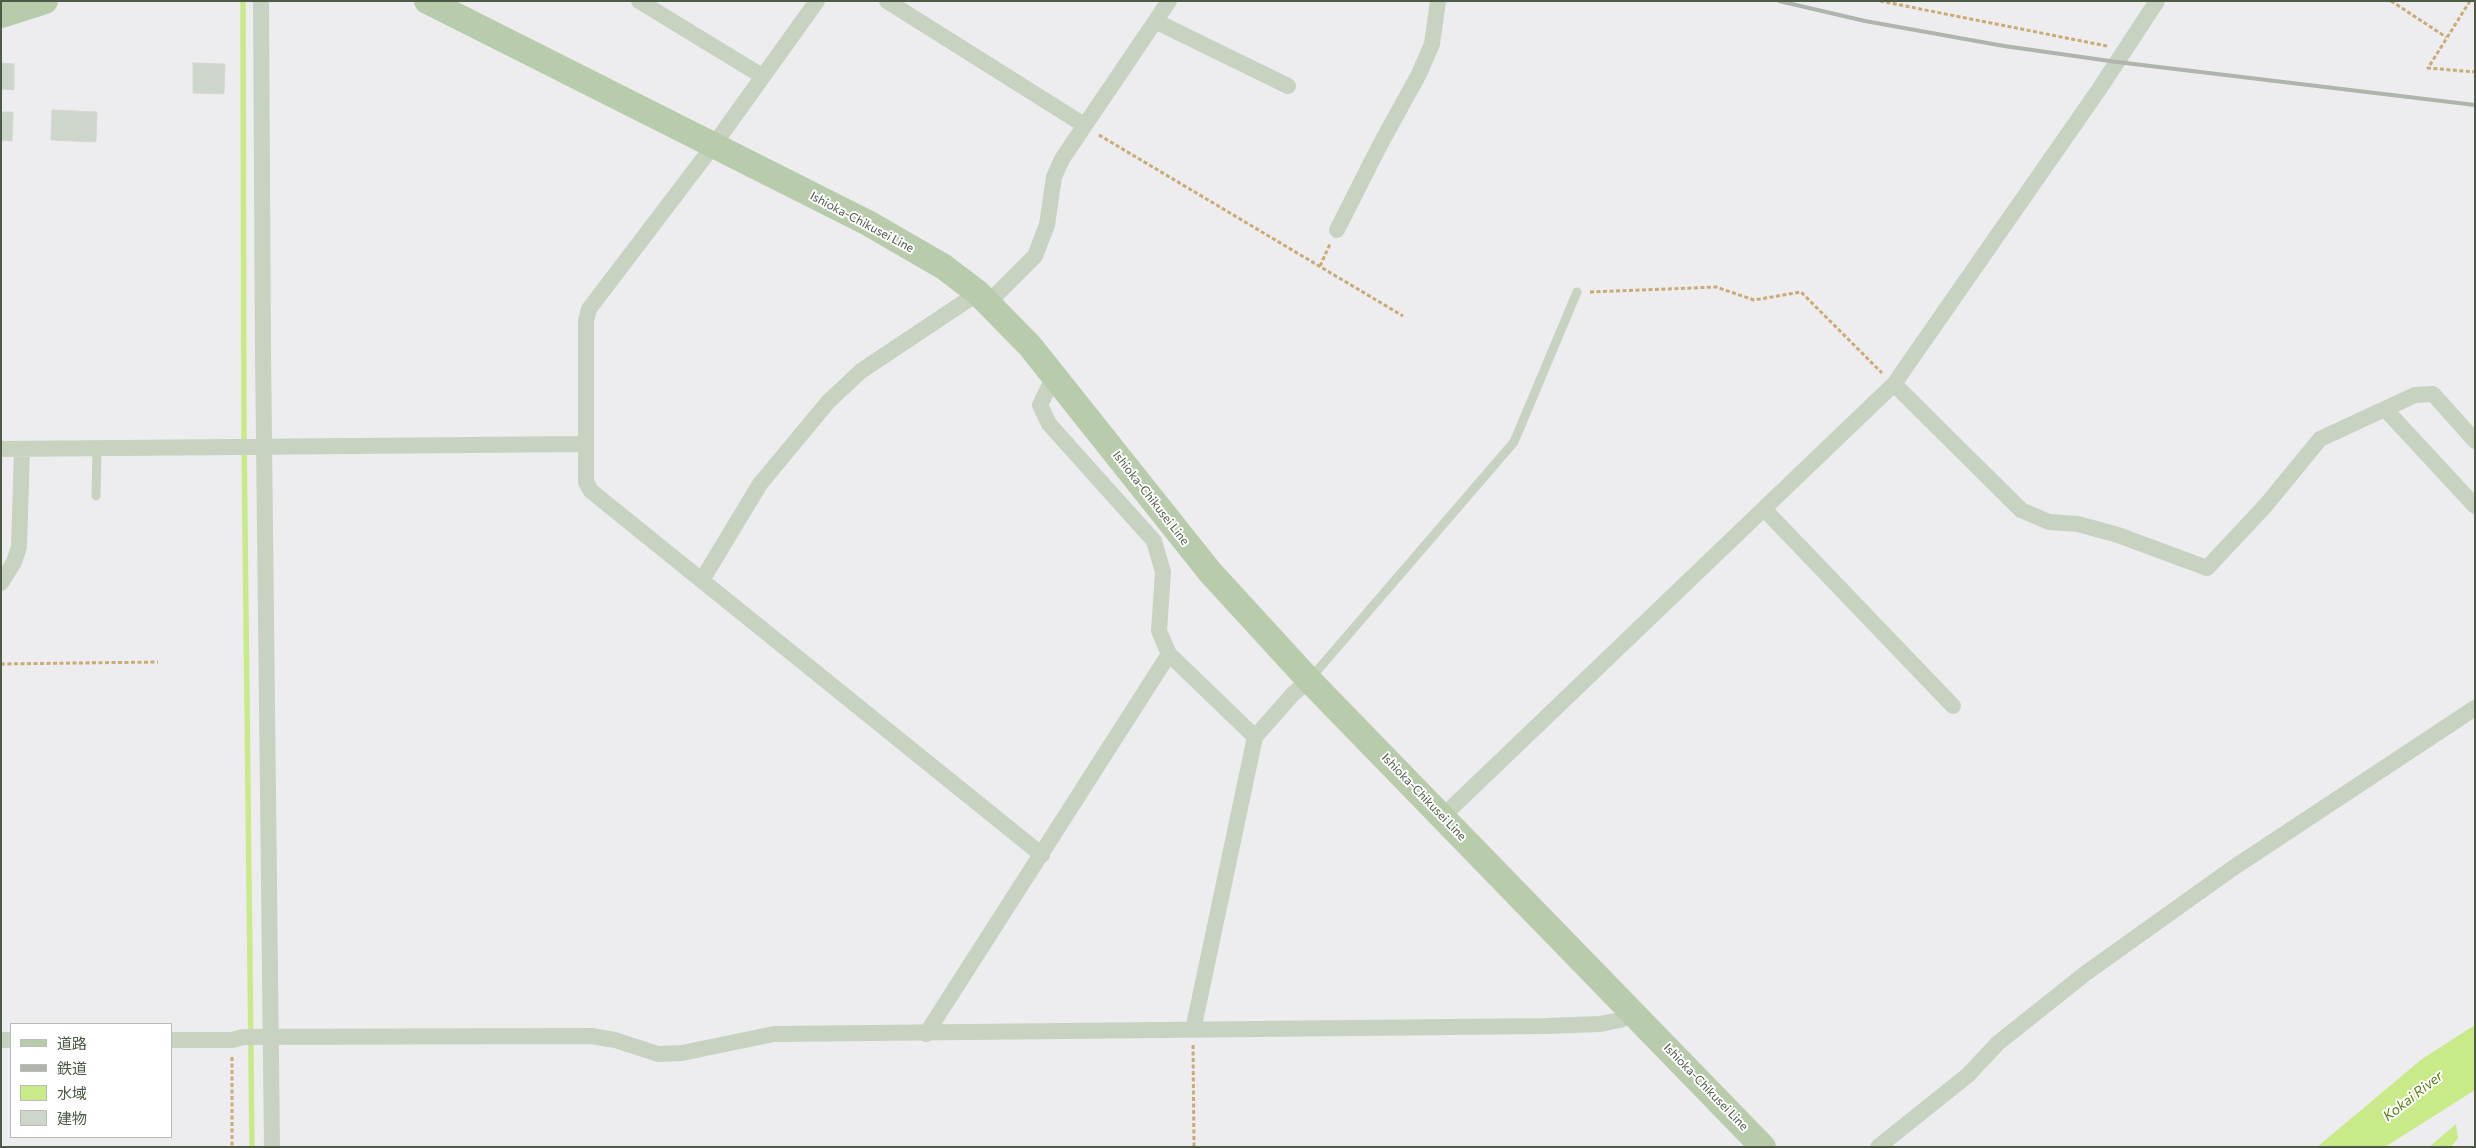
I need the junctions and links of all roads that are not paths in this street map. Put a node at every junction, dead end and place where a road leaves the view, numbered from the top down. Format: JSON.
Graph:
{"nodes":[{"id":1,"x":44,"y":1,"type":"edge"},
{"id":2,"x":261,"y":1,"type":"edge"},
{"id":3,"x":427,"y":1,"type":"edge"},
{"id":4,"x":639,"y":1,"type":"edge"},
{"id":5,"x":818,"y":1,"type":"edge"},
{"id":6,"x":887,"y":1,"type":"edge"},
{"id":7,"x":1169,"y":1,"type":"edge"},
{"id":8,"x":1438,"y":1,"type":"edge"},
{"id":9,"x":2156,"y":1,"type":"edge"},
{"id":10,"x":1,"y":15,"type":"edge"},
{"id":11,"x":1157,"y":22,"type":"junction"},
{"id":12,"x":762,"y":76,"type":"junction"},
{"id":13,"x":1288,"y":86,"type":"dead end"},
{"id":14,"x":1084,"y":125,"type":"junction"},
{"id":15,"x":712,"y":146,"type":"junction"},
{"id":16,"x":1337,"y":230,"type":"road end"},
{"id":17,"x":1577,"y":292,"type":"road end"},
{"id":18,"x":983,"y":297,"type":"junction"},
{"id":19,"x":1054,"y":376,"type":"junction"},
{"id":20,"x":1894,"y":384,"type":"junction"},
{"id":21,"x":2385,"y":409,"type":"junction"},
{"id":22,"x":2475,"y":441,"type":"edge"},
{"id":23,"x":586,"y":444,"type":"junction"},
{"id":24,"x":97,"y":448,"type":"junction"},
{"id":25,"x":259,"y":448,"type":"junction"},
{"id":26,"x":1,"y":449,"type":"edge"},
{"id":27,"x":22,"y":449,"type":"junction"},
{"id":28,"x":96,"y":496,"type":"dead end"},
{"id":29,"x":2475,"y":506,"type":"edge"},
{"id":30,"x":1764,"y":508,"type":"junction"},
{"id":31,"x":702,"y":580,"type":"junction"},
{"id":32,"x":1,"y":583,"type":"edge"},
{"id":33,"x":1169,"y":654,"type":"junction"},
{"id":34,"x":1309,"y":680,"type":"junction"},
{"id":35,"x":1954,"y":706,"type":"dead end"},
{"id":36,"x":2475,"y":708,"type":"edge"},
{"id":37,"x":1255,"y":737,"type":"junction"},
{"id":38,"x":1443,"y":816,"type":"junction"},
{"id":39,"x":1042,"y":855,"type":"junction"},
{"id":40,"x":1634,"y":1013,"type":"junction"},
{"id":41,"x":1193,"y":1030,"type":"junction"},
{"id":42,"x":926,"y":1034,"type":"junction"},
{"id":43,"x":266,"y":1037,"type":"junction"},
{"id":44,"x":172,"y":1040,"type":"edge"},
{"id":45,"x":272,"y":1147,"type":"edge"},
{"id":46,"x":1763,"y":1147,"type":"edge"},
{"id":47,"x":1878,"y":1147,"type":"edge"}],
"edges":[{"from":1,"to":10,"type":"main road"},
{"from":2,"to":25,"type":"street"},
{"from":3,"to":15,"type":"main road","name":"Ishioka-Chikusei Line"},
{"from":4,"to":12,"type":"street"},
{"from":5,"to":12,"type":"street"},
{"from":6,"to":14,"type":"street"},
{"from":7,"to":11,"type":"street"},
{"from":8,"to":16,"type":"street"},
{"from":9,"to":20,"type":"street"},
{"from":11,"to":13,"type":"street"},
{"from":11,"to":14,"type":"street"},
{"from":12,"to":15,"type":"street"},
{"from":14,"to":18,"type":"street"},
{"from":15,"to":18,"type":"main road","name":"Ishioka-Chikusei Line"},
{"from":15,"to":23,"type":"street"},
{"from":17,"to":34,"type":"lane"},
{"from":18,"to":19,"type":"main road","name":"Ishioka-Chikusei Line"},
{"from":18,"to":31,"type":"street"},
{"from":19,"to":33,"type":"street"},
{"from":19,"to":34,"type":"main road","name":"Ishioka-Chikusei Line"},
{"from":20,"to":21,"type":"street"},
{"from":20,"to":30,"type":"street"},
{"from":21,"to":22,"type":"street"},
{"from":21,"to":29,"type":"street"},
{"from":23,"to":25,"type":"street"},
{"from":23,"to":31,"type":"street"},
{"from":24,"to":25,"type":"street"},
{"from":24,"to":27,"type":"street"},
{"from":24,"to":28,"type":"lane"},
{"from":25,"to":43,"type":"street"},
{"from":26,"to":27,"type":"street"},
{"from":27,"to":32,"type":"street"},
{"from":30,"to":35,"type":"street"},
{"from":30,"to":38,"type":"street"},
{"from":31,"to":39,"type":"street"},
{"from":33,"to":37,"type":"street"},
{"from":33,"to":39,"type":"street"},
{"from":34,"to":37,"type":"street"},
{"from":34,"to":38,"type":"main road","name":"Ishioka-Chikusei Line"},
{"from":36,"to":47,"type":"street"},
{"from":37,"to":41,"type":"street"},
{"from":38,"to":40,"type":"main road","name":"Ishioka-Chikusei Line"},
{"from":39,"to":42,"type":"street"},
{"from":40,"to":41,"type":"street"},
{"from":40,"to":46,"type":"main road","name":"Ishioka-Chikusei Line"},
{"from":41,"to":42,"type":"street"},
{"from":42,"to":43,"type":"street"},
{"from":43,"to":44,"type":"street"},
{"from":43,"to":45,"type":"street"}]}
